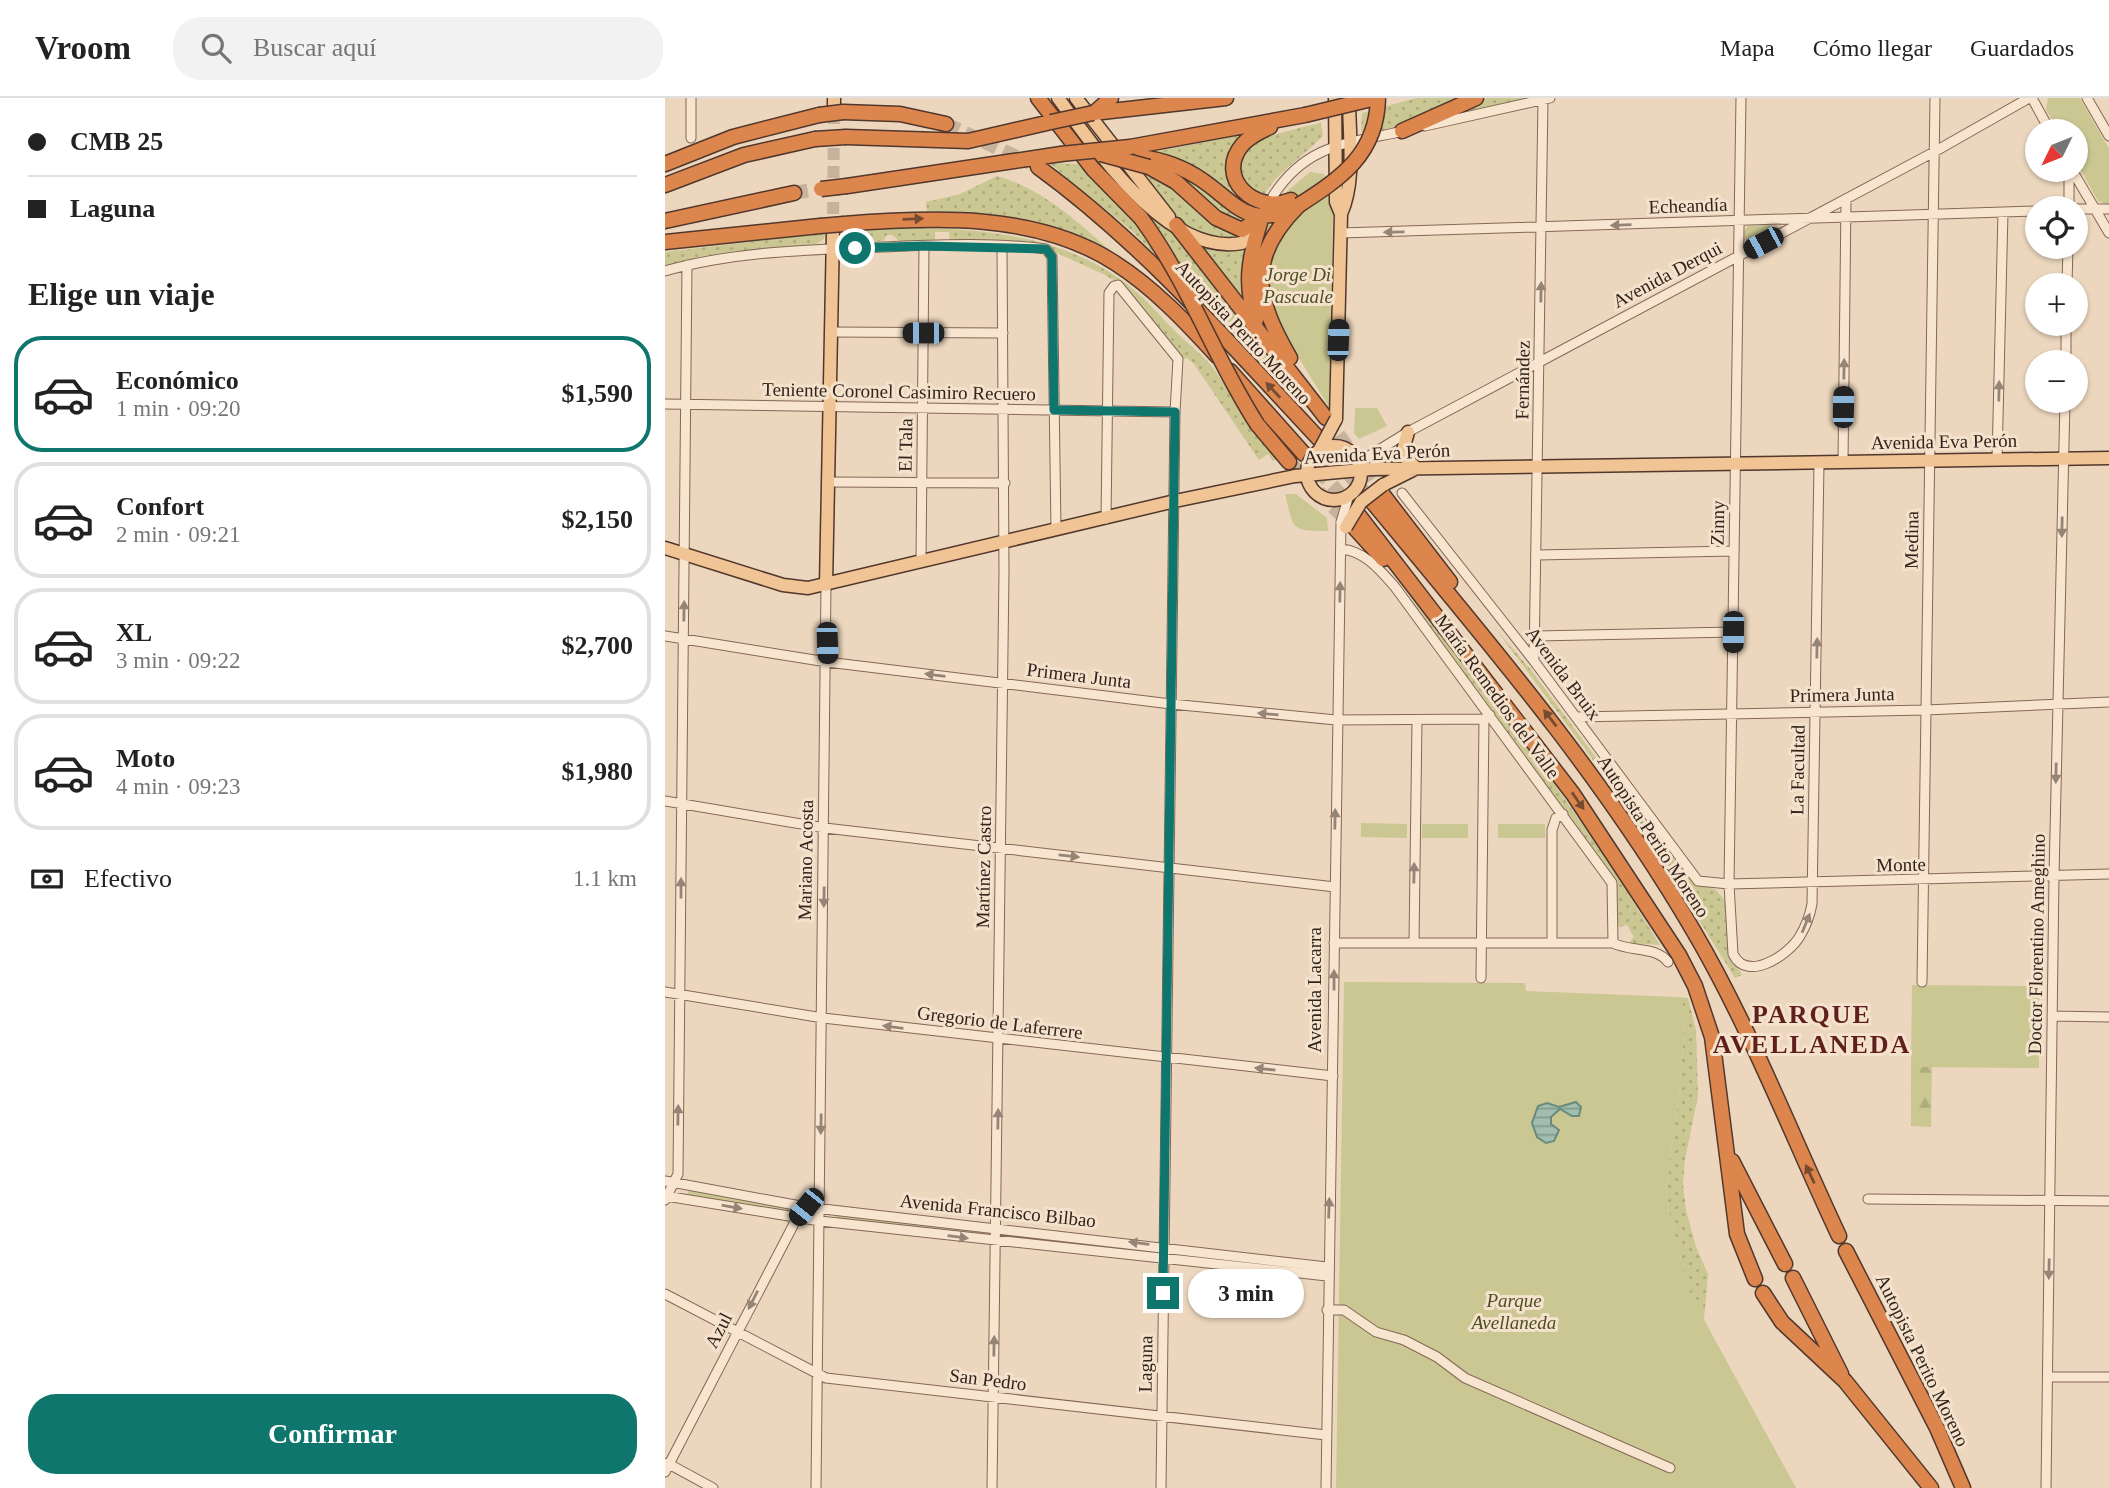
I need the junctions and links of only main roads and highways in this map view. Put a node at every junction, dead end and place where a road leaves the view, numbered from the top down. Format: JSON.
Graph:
{"nodes":[{"id":1,"x":1038,"y":98,"type":"edge"},
{"id":2,"x":1058,"y":98,"type":"edge"},
{"id":3,"x":1076,"y":98,"type":"edge"},
{"id":4,"x":1111,"y":98,"type":"edge"},
{"id":5,"x":1226,"y":98,"type":"edge"},
{"id":6,"x":1335,"y":98,"type":"edge"},
{"id":7,"x":1349,"y":98,"type":"edge"},
{"id":8,"x":1370,"y":98,"type":"edge"},
{"id":9,"x":1377,"y":98,"type":"edge"},
{"id":10,"x":1476,"y":98,"type":"edge"},
{"id":11,"x":837,"y":106,"type":"edge"},
{"id":12,"x":1093,"y":113,"type":"junction"},
{"id":13,"x":1284,"y":120,"type":"junction"},
{"id":14,"x":946,"y":124,"type":"tunnel mouth"},
{"id":15,"x":1402,"y":131,"type":"road end"},
{"id":16,"x":1342,"y":143,"type":"junction"},
{"id":17,"x":1089,"y":151,"type":"junction"},
{"id":18,"x":1140,"y":157,"type":"junction"},
{"id":19,"x":665,"y":164,"type":"edge"},
{"id":20,"x":1038,"y":167,"type":"tunnel mouth"},
{"id":21,"x":665,"y":185,"type":"edge"},
{"id":22,"x":816,"y":190,"type":"tunnel mouth"},
{"id":23,"x":794,"y":193,"type":"tunnel mouth"},
{"id":24,"x":1297,"y":204,"type":"junction"},
{"id":25,"x":665,"y":221,"type":"edge"},
{"id":26,"x":1258,"y":223,"type":"junction"},
{"id":27,"x":1176,"y":225,"type":"junction"},
{"id":28,"x":832,"y":227,"type":"junction"},
{"id":29,"x":665,"y":242,"type":"edge"},
{"id":30,"x":1260,"y":331,"type":"junction"},
{"id":31,"x":1311,"y":396,"type":"junction"},
{"id":32,"x":1331,"y":418,"type":"junction"},
{"id":33,"x":1408,"y":432,"type":"road end"},
{"id":34,"x":1320,"y":445,"type":"junction"},
{"id":35,"x":1345,"y":449,"type":"junction"},
{"id":36,"x":1304,"y":454,"type":"tunnel mouth"},
{"id":37,"x":2109,"y":458,"type":"edge"},
{"id":38,"x":1289,"y":461,"type":"tunnel mouth"},
{"id":39,"x":1364,"y":465,"type":"junction"},
{"id":40,"x":1416,"y":468,"type":"junction"},
{"id":41,"x":1301,"y":475,"type":"junction"},
{"id":42,"x":1377,"y":492,"type":"junction"},
{"id":43,"x":1346,"y":529,"type":"joint"},
{"id":44,"x":665,"y":548,"type":"edge"},
{"id":45,"x":825,"y":585,"type":"junction"},
{"id":46,"x":1727,"y":1150,"type":"junction"},
{"id":47,"x":1839,"y":1236,"type":"dead end"},
{"id":48,"x":1846,"y":1251,"type":"dead end"},
{"id":49,"x":1785,"y":1264,"type":"dead end"},
{"id":50,"x":1793,"y":1278,"type":"dead end"},
{"id":51,"x":1755,"y":1279,"type":"dead end"},
{"id":52,"x":1763,"y":1293,"type":"dead end"},
{"id":53,"x":1845,"y":1381,"type":"junction"},
{"id":54,"x":1931,"y":1488,"type":"edge"},
{"id":55,"x":1963,"y":1488,"type":"edge"}],
"edges":[{"from":1,"to":38,"type":"highway","bridge":true},
{"from":2,"to":27,"type":"main road"},
{"from":3,"to":27,"type":"main road"},
{"from":4,"to":12,"type":"highway"},
{"from":5,"to":12,"type":"highway"},
{"from":6,"to":16,"type":"main road"},
{"from":7,"to":16,"type":"main road"},
{"from":8,"to":24,"type":"highway"},
{"from":9,"to":13,"type":"highway","bridge":true},
{"from":9,"to":24,"type":"highway","bridge":true},
{"from":10,"to":15,"type":"highway"},
{"from":11,"to":14,"type":"highway"},
{"from":11,"to":19,"type":"highway","bridge":true},
{"from":12,"to":21,"type":"highway","bridge":true},
{"from":13,"to":18,"type":"highway"},
{"from":13,"to":24,"type":"highway"},
{"from":16,"to":32,"type":"main road"},
{"from":17,"to":18,"type":"highway","bridge":true},
{"from":17,"to":18,"type":"highway","bridge":true},
{"from":17,"to":22,"type":"highway","bridge":true},
{"from":18,"to":24,"type":"highway"},
{"from":18,"to":26,"type":"highway"},
{"from":34,"to":20,"type":"highway","name":"Autopista Perito Moreno","one_way":true},
{"from":23,"to":25,"type":"highway"},
{"from":24,"to":31,"type":"highway"},
{"from":26,"to":27,"type":"main road"},
{"from":26,"to":30,"type":"highway"},
{"from":27,"to":30,"type":"highway"},
{"from":28,"to":29,"type":"highway","name":"Autopista Perito Moreno"},
{"from":28,"to":36,"type":"highway","name":"Autopista Perito Moreno","one_way":true},
{"from":28,"to":45,"type":"main road","name":"Mariano Acosta"},
{"from":30,"to":31,"type":"highway"},
{"from":31,"to":32,"type":"highway"},
{"from":32,"to":34,"type":"main road","bridge":true},
{"from":32,"to":35,"type":"main road"},
{"from":33,"to":40,"type":"main road"},
{"from":34,"to":35,"type":"main road","bridge":true},
{"from":34,"to":41,"type":"main road","bridge":true},
{"from":35,"to":39,"type":"main road","bridge":true},
{"from":37,"to":40,"type":"main road","name":"Avenida Eva Perón"},
{"from":39,"to":40,"type":"main road","name":"Avenida Eva Perón"},
{"from":39,"to":41,"type":"main road","name":"Avenida Eva Perón","bridge":true},
{"from":39,"to":41,"type":"main road","bridge":true},
{"from":40,"to":42,"type":"main road"},
{"from":41,"to":45,"type":"main road","name":"Avenida Eva Perón"},
{"from":42,"to":43,"type":"main road","bridge":true},
{"from":47,"to":42,"type":"highway","name":"Autopista Perito Moreno","one_way":true},
{"from":43,"to":46,"type":"highway","one_way":true},
{"from":44,"to":45,"type":"main road","name":"Avenida Eva Perón"},
{"from":46,"to":49,"type":"highway"},
{"from":46,"to":51,"type":"highway"},
{"from":48,"to":55,"type":"highway","name":"Autopista Perito Moreno"},
{"from":50,"to":53,"type":"highway"},
{"from":52,"to":53,"type":"highway"},
{"from":53,"to":54,"type":"highway"}]}
